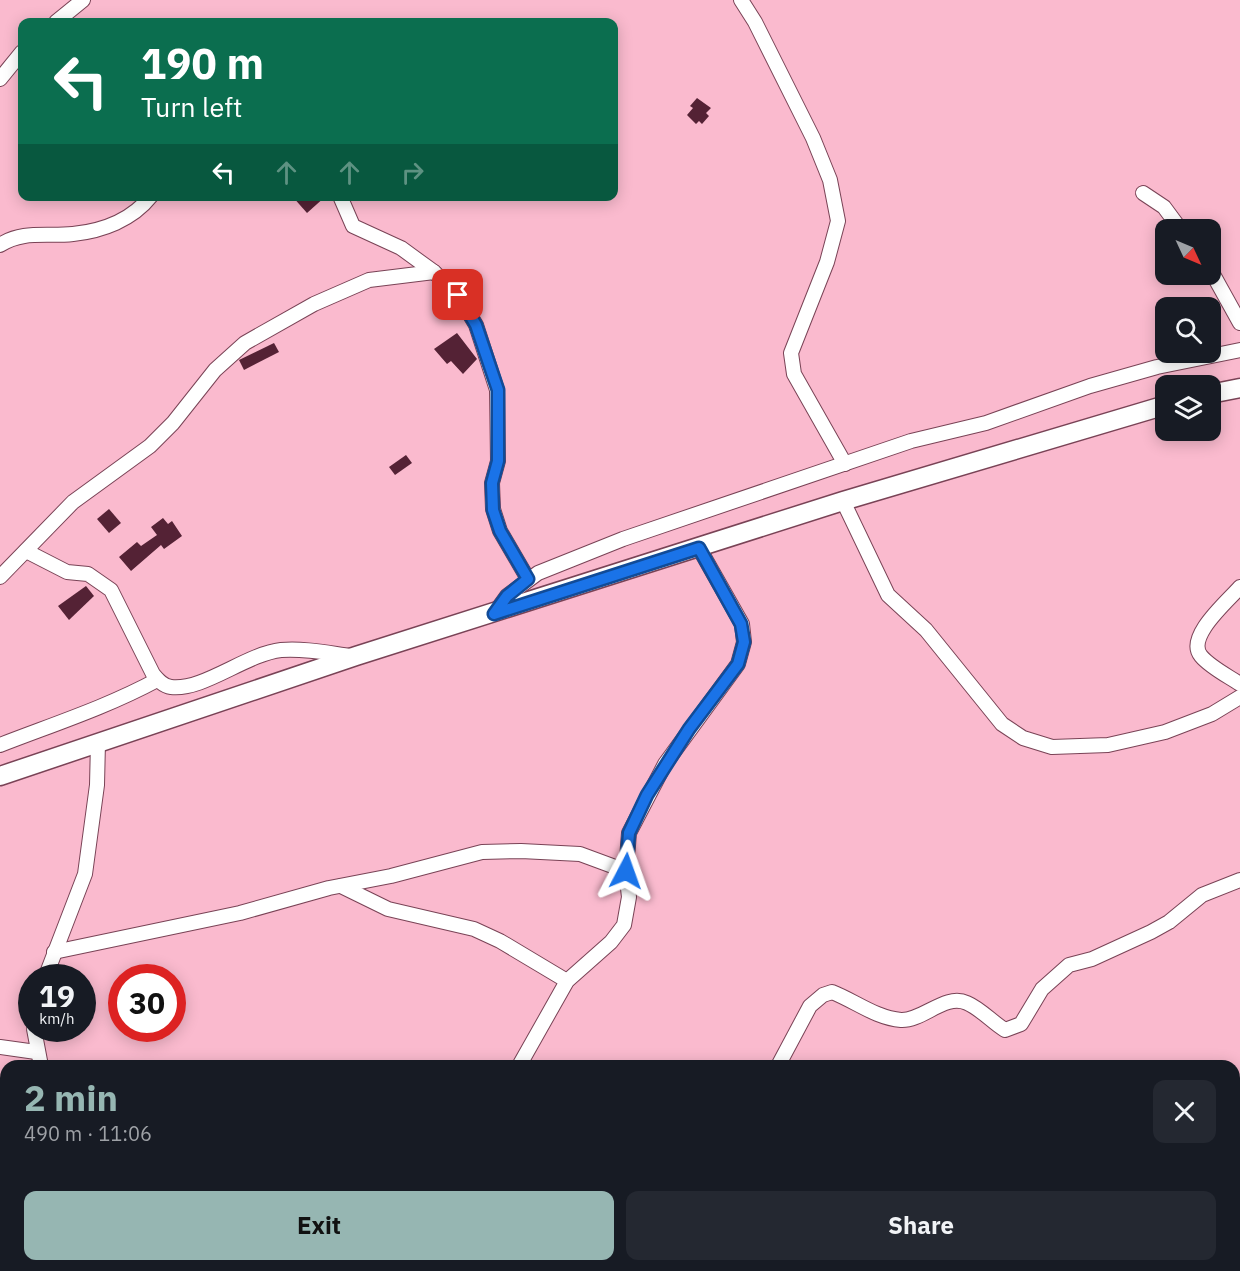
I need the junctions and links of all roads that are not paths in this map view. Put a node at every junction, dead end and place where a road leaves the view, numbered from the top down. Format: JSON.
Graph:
{"nodes":[{"id":1,"x":83,"y":0,"type":"edge"},
{"id":2,"x":741,"y":0,"type":"edge"},
{"id":3,"x":61,"y":18,"type":"edge"},
{"id":4,"x":18,"y":57,"type":"edge"},
{"id":5,"x":0,"y":79,"type":"edge"},
{"id":6,"x":1143,"y":193,"type":"dead end"},
{"id":7,"x":147,"y":201,"type":"edge"},
{"id":8,"x":342,"y":201,"type":"edge"},
{"id":9,"x":1173,"y":219,"type":"edge"},
{"id":10,"x":0,"y":245,"type":"edge"},
{"id":11,"x":434,"y":272,"type":"junction"},
{"id":12,"x":1219,"y":285,"type":"edge"},
{"id":13,"x":1240,"y":323,"type":"edge"},
{"id":14,"x":1240,"y":350,"type":"edge"},
{"id":15,"x":1240,"y":388,"type":"edge"},
{"id":16,"x":1221,"y":392,"type":"edge"},
{"id":17,"x":1155,"y":408,"type":"edge"},
{"id":18,"x":845,"y":464,"type":"junction"},
{"id":19,"x":843,"y":501,"type":"junction"},
{"id":20,"x":699,"y":548,"type":"junction"},
{"id":21,"x":26,"y":550,"type":"junction"},
{"id":22,"x":0,"y":577,"type":"edge"},
{"id":23,"x":528,"y":579,"type":"junction"},
{"id":24,"x":1240,"y":587,"type":"edge"},
{"id":25,"x":494,"y":614,"type":"junction"},
{"id":26,"x":356,"y":656,"type":"junction"},
{"id":27,"x":157,"y":680,"type":"junction"},
{"id":28,"x":1240,"y":684,"type":"edge"},
{"id":29,"x":1240,"y":697,"type":"edge"},
{"id":30,"x":98,"y":742,"type":"junction"},
{"id":31,"x":0,"y":745,"type":"edge"},
{"id":32,"x":0,"y":776,"type":"edge"},
{"id":33,"x":626,"y":871,"type":"junction"},
{"id":34,"x":1240,"y":880,"type":"edge"},
{"id":35,"x":341,"y":886,"type":"junction"},
{"id":36,"x":54,"y":952,"type":"junction"},
{"id":37,"x":50,"y":964,"type":"edge"},
{"id":38,"x":567,"y":981,"type":"junction"},
{"id":39,"x":35,"y":1042,"type":"edge"},
{"id":40,"x":0,"y":1047,"type":"edge"},
{"id":41,"x":36,"y":1052,"type":"junction"},
{"id":42,"x":39,"y":1060,"type":"edge"},
{"id":43,"x":522,"y":1060,"type":"edge"},
{"id":44,"x":781,"y":1060,"type":"edge"}],
"edges":[{"from":1,"to":3,"type":"street"},
{"from":2,"to":18,"type":"street"},
{"from":4,"to":5,"type":"street"},
{"from":6,"to":9,"type":"street"},
{"from":7,"to":10,"type":"street"},
{"from":8,"to":11,"type":"street"},
{"from":11,"to":21,"type":"street"},
{"from":11,"to":23,"type":"street"},
{"from":12,"to":13,"type":"street"},
{"from":14,"to":18,"type":"street"},
{"from":15,"to":16,"type":"main road"},
{"from":17,"to":19,"type":"main road"},
{"from":18,"to":23,"type":"street"},
{"from":19,"to":20,"type":"main road"},
{"from":19,"to":29,"type":"street"},
{"from":20,"to":25,"type":"main road"},
{"from":20,"to":33,"type":"street"},
{"from":21,"to":22,"type":"street"},
{"from":21,"to":27,"type":"street"},
{"from":23,"to":25,"type":"street"},
{"from":24,"to":28,"type":"street"},
{"from":25,"to":26,"type":"main road"},
{"from":26,"to":27,"type":"street"},
{"from":26,"to":30,"type":"main road"},
{"from":27,"to":31,"type":"street"},
{"from":30,"to":32,"type":"main road"},
{"from":30,"to":36,"type":"street"},
{"from":33,"to":35,"type":"street"},
{"from":33,"to":38,"type":"street"},
{"from":34,"to":44,"type":"street"},
{"from":35,"to":36,"type":"street"},
{"from":35,"to":38,"type":"street"},
{"from":36,"to":37,"type":"street"},
{"from":38,"to":43,"type":"street"},
{"from":39,"to":41,"type":"street"},
{"from":40,"to":41,"type":"street"},
{"from":41,"to":42,"type":"street"}]}
